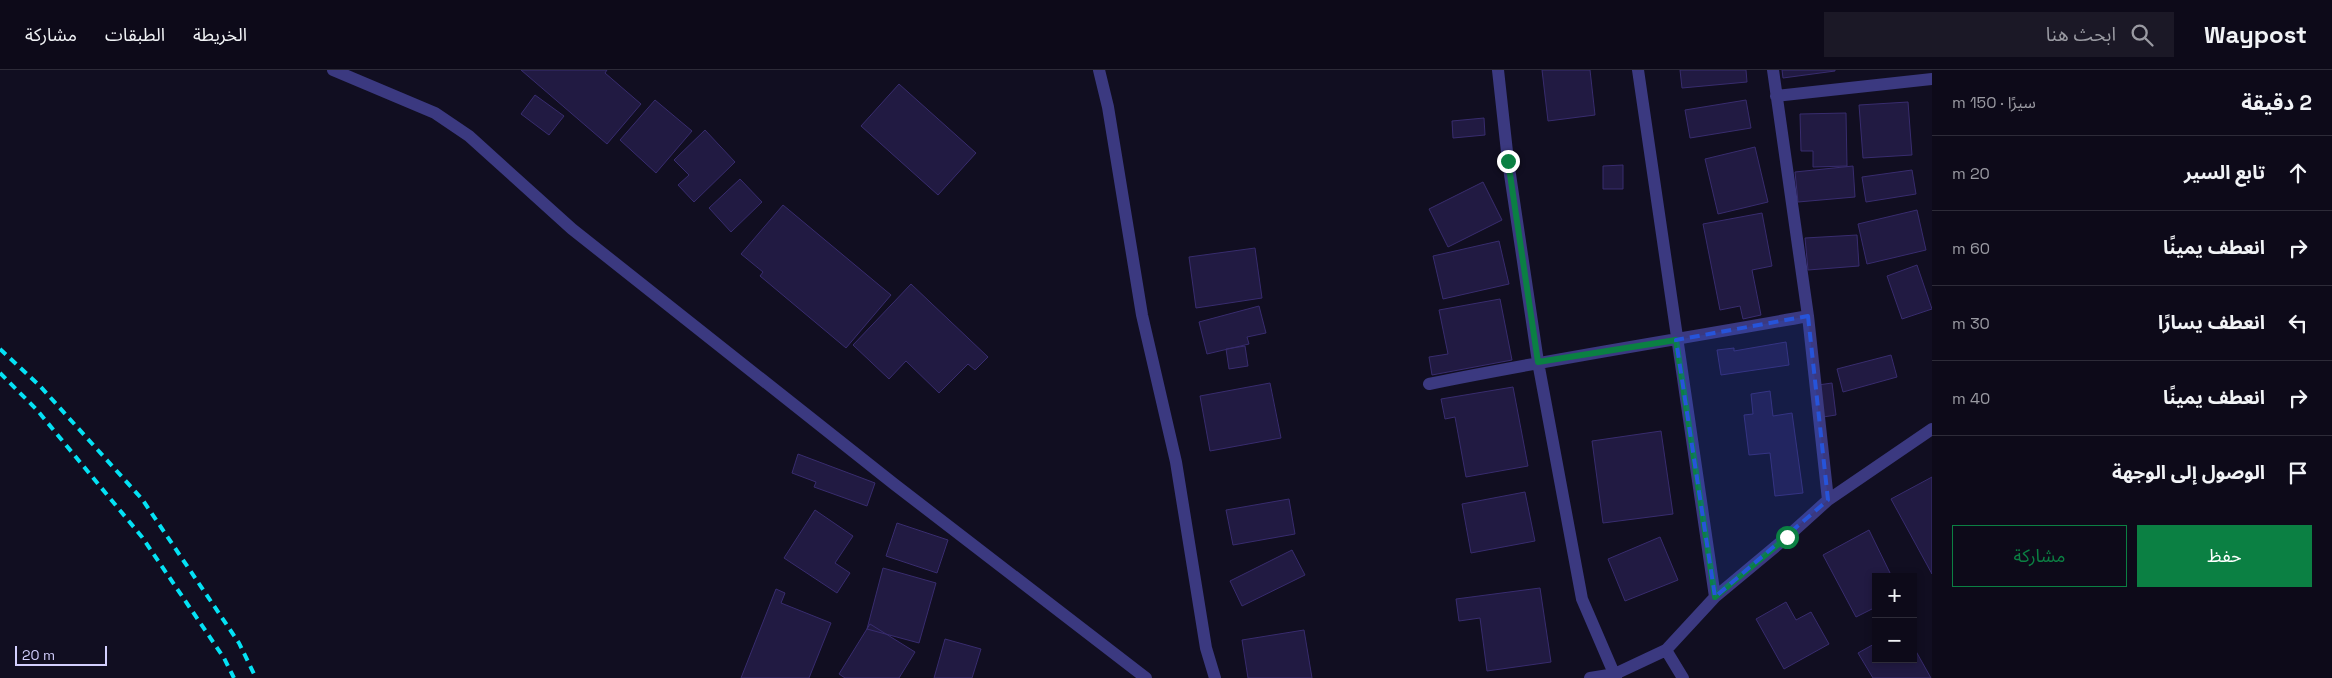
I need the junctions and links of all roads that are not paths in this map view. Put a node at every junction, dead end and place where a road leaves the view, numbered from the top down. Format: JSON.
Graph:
{"nodes":[{"id":1,"x":333,"y":70,"type":"edge"},
{"id":2,"x":1099,"y":70,"type":"edge"},
{"id":3,"x":1498,"y":70,"type":"edge"},
{"id":4,"x":1638,"y":70,"type":"edge"},
{"id":5,"x":1773,"y":70,"type":"edge"},
{"id":6,"x":1932,"y":79,"type":"edge"},
{"id":7,"x":1776,"y":96,"type":"junction"},
{"id":8,"x":1808,"y":316,"type":"junction"},
{"id":9,"x":1676,"y":340,"type":"junction"},
{"id":10,"x":1538,"y":362,"type":"junction"},
{"id":11,"x":1429,"y":384,"type":"dead end"},
{"id":12,"x":1932,"y":429,"type":"edge"},
{"id":13,"x":1828,"y":500,"type":"junction"},
{"id":14,"x":1715,"y":597,"type":"junction"},
{"id":15,"x":1666,"y":650,"type":"junction"},
{"id":16,"x":1616,"y":676,"type":"edge"},
{"id":17,"x":1146,"y":678,"type":"edge"},
{"id":18,"x":1215,"y":678,"type":"edge"},
{"id":19,"x":1590,"y":678,"type":"edge"},
{"id":20,"x":1684,"y":678,"type":"edge"}],
"edges":[{"from":1,"to":17,"type":"street"},
{"from":2,"to":18,"type":"street"},
{"from":3,"to":10,"type":"street"},
{"from":4,"to":9,"type":"street"},
{"from":5,"to":7,"type":"street"},
{"from":6,"to":7,"type":"street"},
{"from":7,"to":8,"type":"street"},
{"from":8,"to":9,"type":"street"},
{"from":8,"to":13,"type":"street"},
{"from":9,"to":10,"type":"street"},
{"from":9,"to":14,"type":"street"},
{"from":10,"to":11,"type":"street"},
{"from":10,"to":16,"type":"street"},
{"from":12,"to":13,"type":"street"},
{"from":13,"to":14,"type":"street"},
{"from":14,"to":15,"type":"street"},
{"from":15,"to":16,"type":"street"},
{"from":15,"to":20,"type":"street"},
{"from":16,"to":19,"type":"street"}]}
